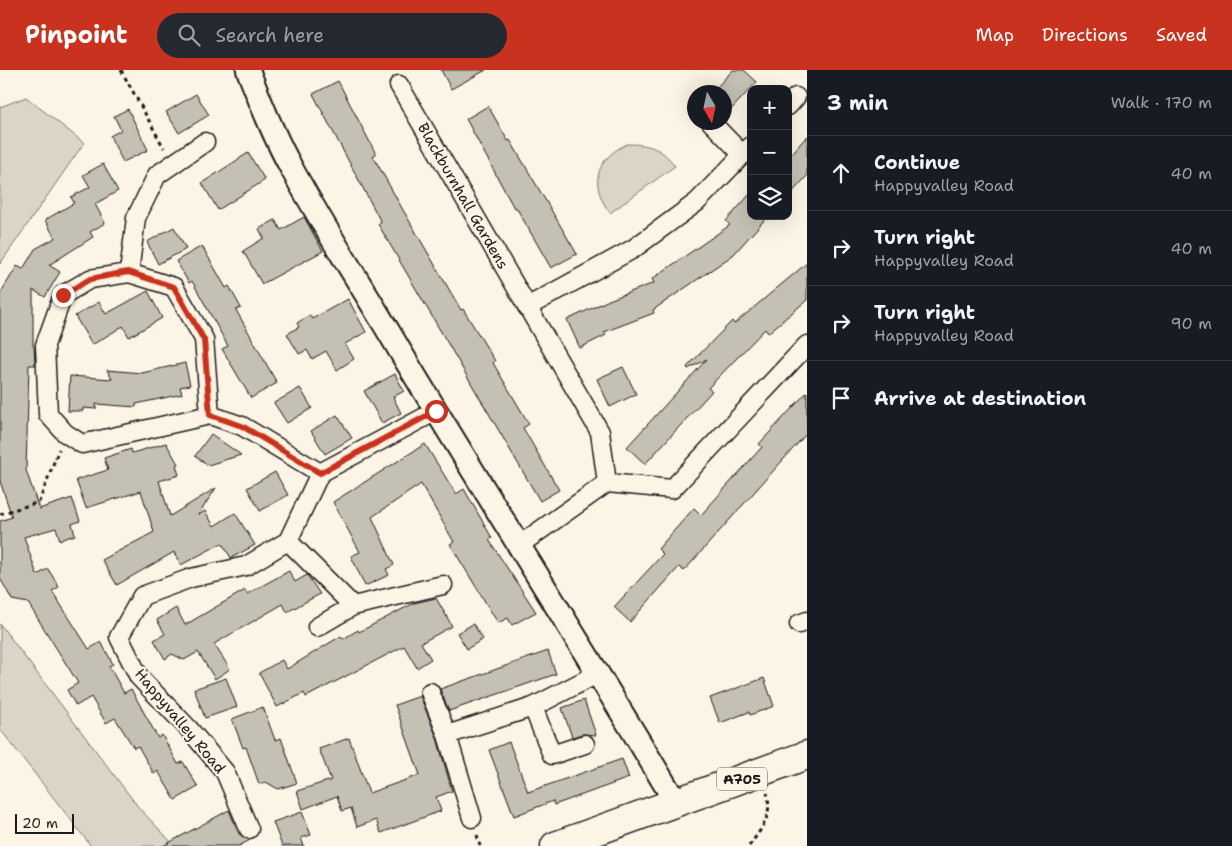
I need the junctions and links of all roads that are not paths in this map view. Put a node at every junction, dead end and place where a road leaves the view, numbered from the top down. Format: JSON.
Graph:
{"nodes":[{"id":1,"x":248,"y":70,"type":"edge"},
{"id":2,"x":399,"y":85,"type":"dead end"},
{"id":3,"x":721,"y":130,"type":"edge"},
{"id":4,"x":205,"y":142,"type":"dead end"},
{"id":5,"x":747,"y":150,"type":"edge"},
{"id":6,"x":128,"y":272,"type":"junction"},
{"id":7,"x":527,"y":307,"type":"junction"},
{"id":8,"x":807,"y":345,"type":"edge"},
{"id":9,"x":436,"y":411,"type":"junction"},
{"id":10,"x":210,"y":415,"type":"junction"},
{"id":11,"x":320,"y":473,"type":"junction"},
{"id":12,"x":607,"y":482,"type":"junction"},
{"id":13,"x":288,"y":541,"type":"junction"},
{"id":14,"x":518,"y":546,"type":"junction"},
{"id":15,"x":443,"y":584,"type":"dead end"},
{"id":16,"x":353,"y":606,"type":"junction"},
{"id":17,"x":317,"y":627,"type":"dead end"},
{"id":18,"x":599,"y":674,"type":"junction"},
{"id":19,"x":430,"y":692,"type":"dead end"},
{"id":20,"x":533,"y":708,"type":"junction"},
{"id":21,"x":447,"y":735,"type":"junction"},
{"id":22,"x":585,"y":744,"type":"dead end"},
{"id":23,"x":807,"y":755,"type":"edge"},
{"id":24,"x":676,"y":804,"type":"junction"},
{"id":25,"x":472,"y":818,"type":"dead end"},
{"id":26,"x":249,"y":829,"type":"dead end"},
{"id":27,"x":555,"y":846,"type":"edge"}],
"edges":[{"from":1,"to":9,"type":"street"},
{"from":2,"to":7,"type":"street","name":"Blackburnhall Gardens"},
{"from":3,"to":5,"type":"street"},
{"from":4,"to":6,"type":"street"},
{"from":5,"to":7,"type":"street"},
{"from":6,"to":10,"type":"street"},
{"from":6,"to":10,"type":"street"},
{"from":7,"to":12,"type":"street","name":"Blackburnhall Gardens"},
{"from":8,"to":12,"type":"street"},
{"from":9,"to":11,"type":"street"},
{"from":9,"to":14,"type":"street"},
{"from":10,"to":11,"type":"street"},
{"from":11,"to":13,"type":"street"},
{"from":12,"to":14,"type":"street"},
{"from":13,"to":16,"type":"street"},
{"from":13,"to":26,"type":"street","name":"Happyvalley Road"},
{"from":14,"to":18,"type":"street"},
{"from":15,"to":16,"type":"street"},
{"from":16,"to":17,"type":"street"},
{"from":18,"to":20,"type":"street"},
{"from":18,"to":24,"type":"street"},
{"from":19,"to":21,"type":"street"},
{"from":20,"to":21,"type":"street"},
{"from":20,"to":22,"type":"street"},
{"from":21,"to":25,"type":"street"},
{"from":23,"to":24,"type":"main road","number":"A705"},
{"from":24,"to":27,"type":"main road","number":"A705"}]}
